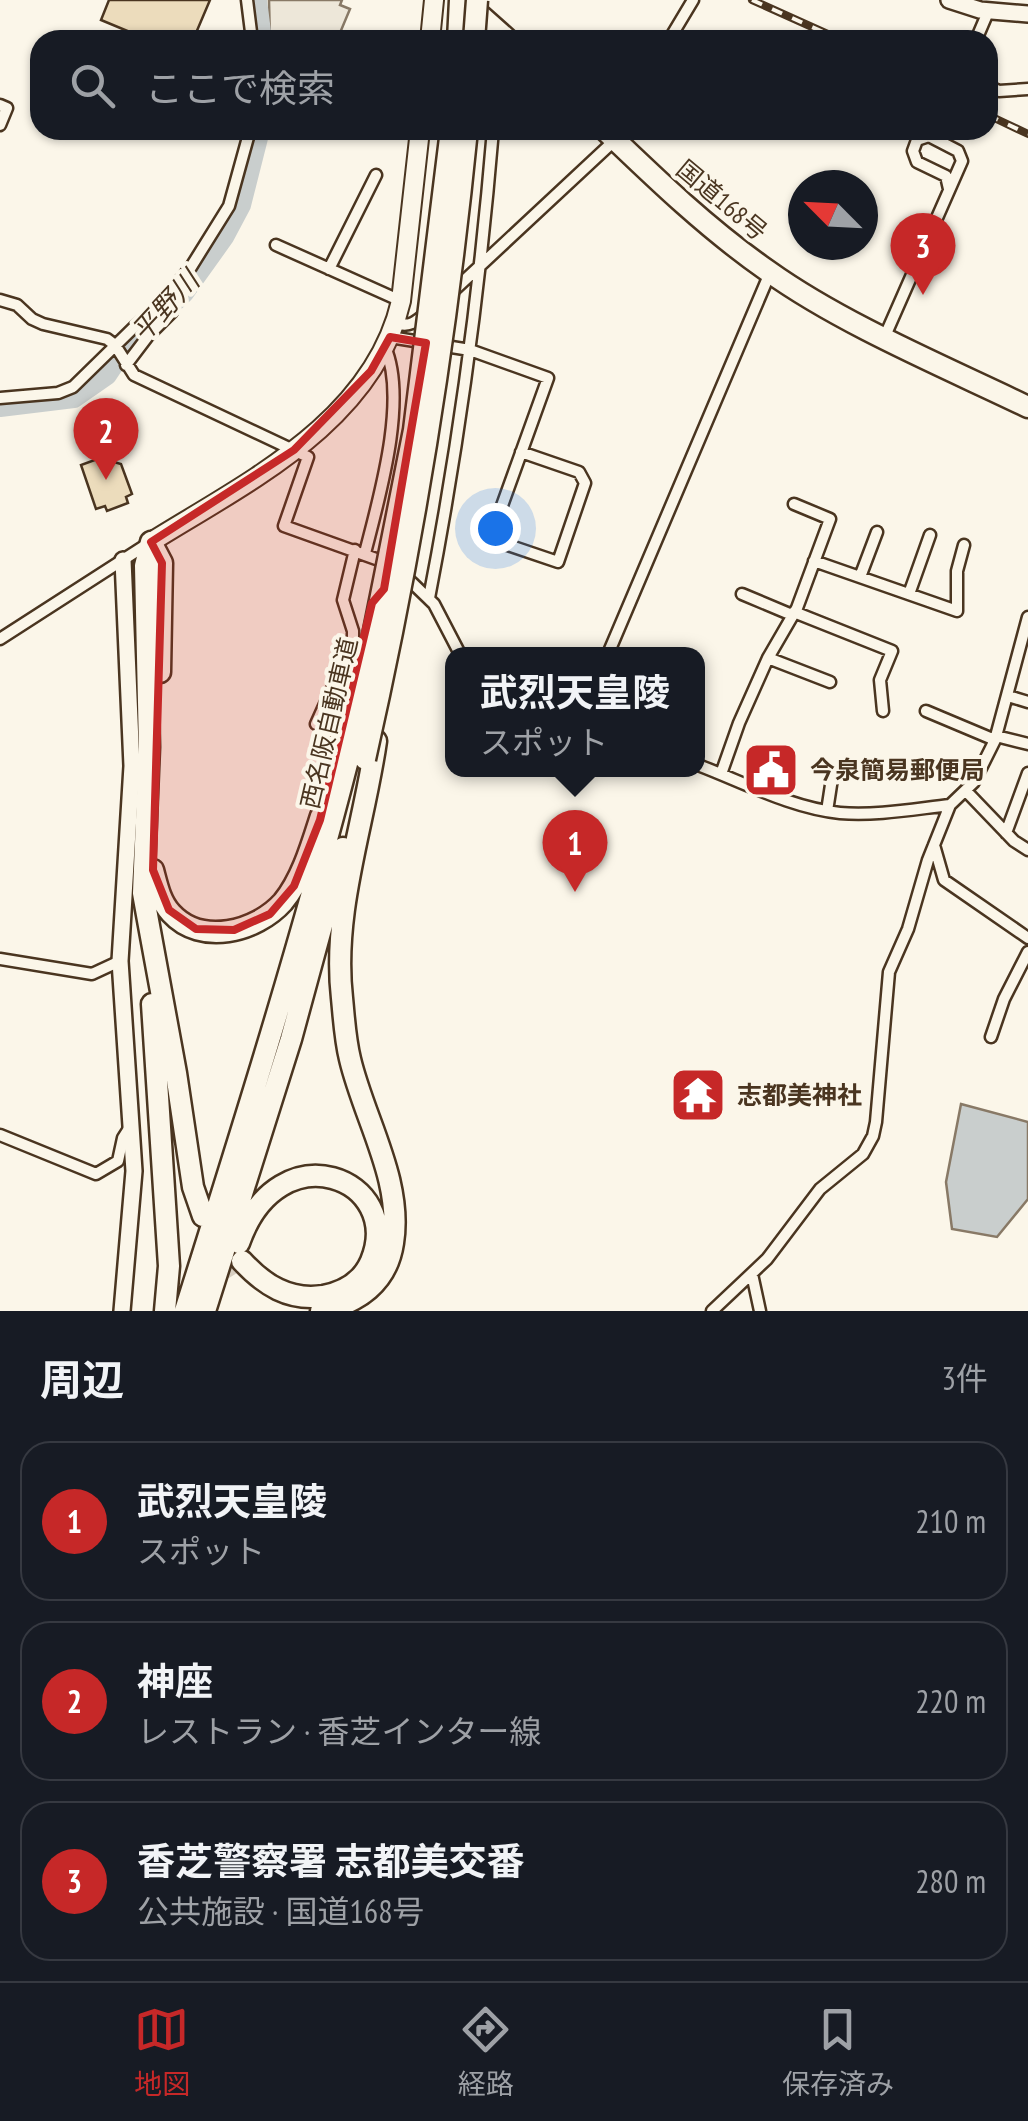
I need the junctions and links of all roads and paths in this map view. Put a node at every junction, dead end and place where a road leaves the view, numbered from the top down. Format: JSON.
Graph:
{"nodes":[{"id":1,"x":246,"y":0,"type":"edge"},
{"id":2,"x":434,"y":0,"type":"edge"},
{"id":3,"x":462,"y":0,"type":"edge"},
{"id":4,"x":477,"y":0,"type":"edge"},
{"id":5,"x":693,"y":0,"type":"edge"},
{"id":6,"x":949,"y":0,"type":"edge"},
{"id":7,"x":991,"y":12,"type":"junction"},
{"id":8,"x":1028,"y":14,"type":"edge"},
{"id":9,"x":250,"y":30,"type":"edge"},
{"id":10,"x":431,"y":30,"type":"edge"},
{"id":11,"x":465,"y":30,"type":"edge"},
{"id":12,"x":469,"y":30,"type":"edge"},
{"id":13,"x":496,"y":30,"type":"edge"},
{"id":14,"x":675,"y":30,"type":"edge"},
{"id":15,"x":983,"y":30,"type":"edge"},
{"id":16,"x":1028,"y":90,"type":"edge"},
{"id":17,"x":998,"y":91,"type":"edge"},
{"id":18,"x":0,"y":105,"type":"edge"},
{"id":19,"x":0,"y":125,"type":"edge"},
{"id":20,"x":248,"y":140,"type":"edge"},
{"id":21,"x":419,"y":140,"type":"edge"},
{"id":22,"x":450,"y":140,"type":"edge"},
{"id":23,"x":466,"y":140,"type":"edge"},
{"id":24,"x":492,"y":140,"type":"edge"},
{"id":25,"x":607,"y":140,"type":"edge"},
{"id":26,"x":621,"y":140,"type":"edge"},
{"id":27,"x":917,"y":140,"type":"edge"},
{"id":28,"x":937,"y":140,"type":"edge"},
{"id":29,"x":376,"y":175,"type":"dead end"},
{"id":30,"x":949,"y":189,"type":"junction"},
{"id":31,"x":276,"y":245,"type":"dead end"},
{"id":32,"x":482,"y":266,"type":"junction"},
{"id":33,"x":330,"y":269,"type":"junction"},
{"id":34,"x":770,"y":273,"type":"junction"},
{"id":35,"x":0,"y":300,"type":"edge"},
{"id":36,"x":401,"y":301,"type":"junction"},
{"id":37,"x":172,"y":312,"type":"dead end"},
{"id":38,"x":390,"y":336,"type":"junction"},
{"id":39,"x":885,"y":336,"type":"junction"},
{"id":40,"x":470,"y":350,"type":"junction"},
{"id":41,"x":120,"y":356,"type":"junction"},
{"id":42,"x":0,"y":398,"type":"edge"},
{"id":43,"x":1028,"y":407,"type":"edge"},
{"id":44,"x":294,"y":450,"type":"junction"},
{"id":45,"x":521,"y":452,"type":"junction"},
{"id":46,"x":794,"y":504,"type":"dead end"},
{"id":47,"x":877,"y":532,"type":"dead end"},
{"id":48,"x":930,"y":535,"type":"dead end"},
{"id":49,"x":151,"y":542,"type":"junction"},
{"id":50,"x":964,"y":545,"type":"dead end"},
{"id":51,"x":360,"y":551,"type":"junction"},
{"id":52,"x":123,"y":560,"type":"junction"},
{"id":53,"x":814,"y":561,"type":"junction"},
{"id":54,"x":860,"y":577,"type":"junction"},
{"id":55,"x":742,"y":594,"type":"dead end"},
{"id":56,"x":909,"y":594,"type":"junction"},
{"id":57,"x":429,"y":598,"type":"junction"},
{"id":58,"x":793,"y":614,"type":"junction"},
{"id":59,"x":1028,"y":616,"type":"edge"},
{"id":60,"x":0,"y":639,"type":"edge"},
{"id":61,"x":457,"y":647,"type":"edge"},
{"id":62,"x":611,"y":647,"type":"edge"},
{"id":63,"x":768,"y":658,"type":"junction"},
{"id":64,"x":830,"y":682,"type":"dead end"},
{"id":65,"x":1008,"y":696,"type":"junction"},
{"id":66,"x":1028,"y":702,"type":"edge"},
{"id":67,"x":926,"y":711,"type":"dead end"},
{"id":68,"x":883,"y":712,"type":"dead end"},
{"id":69,"x":316,"y":724,"type":"dead end"},
{"id":70,"x":996,"y":738,"type":"junction"},
{"id":71,"x":1028,"y":744,"type":"edge"},
{"id":72,"x":356,"y":758,"type":"junction"},
{"id":73,"x":705,"y":767,"type":"edge"},
{"id":74,"x":834,"y":772,"type":"dead end"},
{"id":75,"x":1028,"y":773,"type":"edge"},
{"id":76,"x":721,"y":774,"type":"junction"},
{"id":77,"x":966,"y":791,"type":"junction"},
{"id":78,"x":950,"y":806,"type":"junction"},
{"id":79,"x":827,"y":810,"type":"junction"},
{"id":80,"x":1006,"y":833,"type":"junction"},
{"id":81,"x":934,"y":844,"type":"junction"},
{"id":82,"x":1028,"y":850,"type":"edge"},
{"id":83,"x":154,"y":870,"type":"junction"},
{"id":84,"x":143,"y":893,"type":"junction"},
{"id":85,"x":1028,"y":938,"type":"edge"},
{"id":86,"x":1028,"y":952,"type":"edge"},
{"id":87,"x":0,"y":959,"type":"edge"},
{"id":88,"x":120,"y":961,"type":"junction"},
{"id":89,"x":991,"y":1037,"type":"dead end"},
{"id":90,"x":133,"y":1123,"type":"junction"},
{"id":91,"x":0,"y":1135,"type":"edge"},
{"id":92,"x":752,"y":1274,"type":"junction"},
{"id":93,"x":122,"y":1311,"type":"edge"},
{"id":94,"x":165,"y":1311,"type":"edge"},
{"id":95,"x":185,"y":1311,"type":"edge"},
{"id":96,"x":205,"y":1311,"type":"edge"},
{"id":97,"x":216,"y":1311,"type":"edge"},
{"id":98,"x":320,"y":1311,"type":"edge"},
{"id":99,"x":712,"y":1311,"type":"edge"},
{"id":100,"x":760,"y":1311,"type":"edge"}],
"edges":[{"from":1,"to":9,"type":"street"},
{"from":2,"to":10,"type":"main road"},
{"from":3,"to":11,"type":"highway"},
{"from":3,"to":13,"type":"highway"},
{"from":4,"to":12,"type":"highway","bridge":true},
{"from":5,"to":14,"type":"street"},
{"from":6,"to":7,"type":"street"},
{"from":7,"to":8,"type":"street"},
{"from":7,"to":15,"type":"street"},
{"from":16,"to":17,"type":"street"},
{"from":18,"to":19,"type":"street"},
{"from":20,"to":41,"type":"street"},
{"from":21,"to":36,"type":"main road"},
{"from":22,"to":72,"type":"highway","name":"西名阪自動車道","bridge":true},
{"from":23,"to":72,"type":"highway","name":"西名阪自動車道","bridge":true},
{"from":24,"to":32,"type":"street"},
{"from":25,"to":32,"type":"street"},
{"from":26,"to":34,"type":"highway","name":"国道168号"},
{"from":27,"to":30,"type":"street"},
{"from":28,"to":30,"type":"street"},
{"from":29,"to":33,"type":"street"},
{"from":30,"to":39,"type":"street"},
{"from":31,"to":33,"type":"street"},
{"from":32,"to":38,"type":"street"},
{"from":32,"to":40,"type":"street"},
{"from":33,"to":36,"type":"street"},
{"from":34,"to":39,"type":"highway","name":"国道168号"},
{"from":34,"to":62,"type":"street"},
{"from":35,"to":41,"type":"street"},
{"from":36,"to":38,"type":"main road"},
{"from":37,"to":41,"type":"street"},
{"from":38,"to":40,"type":"street"},
{"from":38,"to":44,"type":"main road"},
{"from":38,"to":51,"type":"street"},
{"from":39,"to":43,"type":"highway","name":"国道168号"},
{"from":40,"to":45,"type":"street"},
{"from":40,"to":57,"type":"street"},
{"from":41,"to":42,"type":"street"},
{"from":41,"to":44,"type":"street"},
{"from":44,"to":49,"type":"main road"},
{"from":44,"to":51,"type":"street"},
{"from":45,"to":45,"type":"street"},
{"from":46,"to":53,"type":"street"},
{"from":47,"to":54,"type":"street"},
{"from":48,"to":56,"type":"street"},
{"from":49,"to":52,"type":"street"},
{"from":49,"to":83,"type":"highway"},
{"from":49,"to":84,"type":"highway"},
{"from":50,"to":56,"type":"street"},
{"from":51,"to":57,"type":"street"},
{"from":51,"to":69,"type":"street"},
{"from":52,"to":60,"type":"street"},
{"from":52,"to":88,"type":"street"},
{"from":53,"to":54,"type":"street"},
{"from":53,"to":58,"type":"street"},
{"from":54,"to":56,"type":"street"},
{"from":55,"to":58,"type":"street"},
{"from":57,"to":61,"type":"street"},
{"from":58,"to":63,"type":"street"},
{"from":58,"to":68,"type":"street"},
{"from":59,"to":65,"type":"street"},
{"from":63,"to":64,"type":"street"},
{"from":63,"to":76,"type":"street"},
{"from":65,"to":66,"type":"street"},
{"from":65,"to":70,"type":"street"},
{"from":67,"to":70,"type":"street"},
{"from":70,"to":71,"type":"street"},
{"from":70,"to":77,"type":"street"},
{"from":72,"to":83,"type":"highway"},
{"from":72,"to":95,"type":"highway","name":"西名阪自動車道"},
{"from":72,"to":96,"type":"highway","name":"西名阪自動車道"},
{"from":72,"to":98,"type":"highway"},
{"from":73,"to":76,"type":"street"},
{"from":74,"to":79,"type":"street"},
{"from":75,"to":80,"type":"street"},
{"from":76,"to":79,"type":"street"},
{"from":77,"to":78,"type":"street"},
{"from":77,"to":80,"type":"street"},
{"from":78,"to":79,"type":"street"},
{"from":78,"to":81,"type":"street"},
{"from":80,"to":82,"type":"street"},
{"from":81,"to":85,"type":"street"},
{"from":81,"to":92,"type":"street"},
{"from":83,"to":84,"type":"highway"},
{"from":84,"to":94,"type":"highway"},
{"from":86,"to":89,"type":"street"},
{"from":87,"to":88,"type":"street"},
{"from":88,"to":90,"type":"street"},
{"from":90,"to":91,"type":"street"},
{"from":90,"to":93,"type":"street"},
{"from":92,"to":99,"type":"street"},
{"from":92,"to":100,"type":"street"},
{"from":97,"to":98,"type":"highway"}]}
